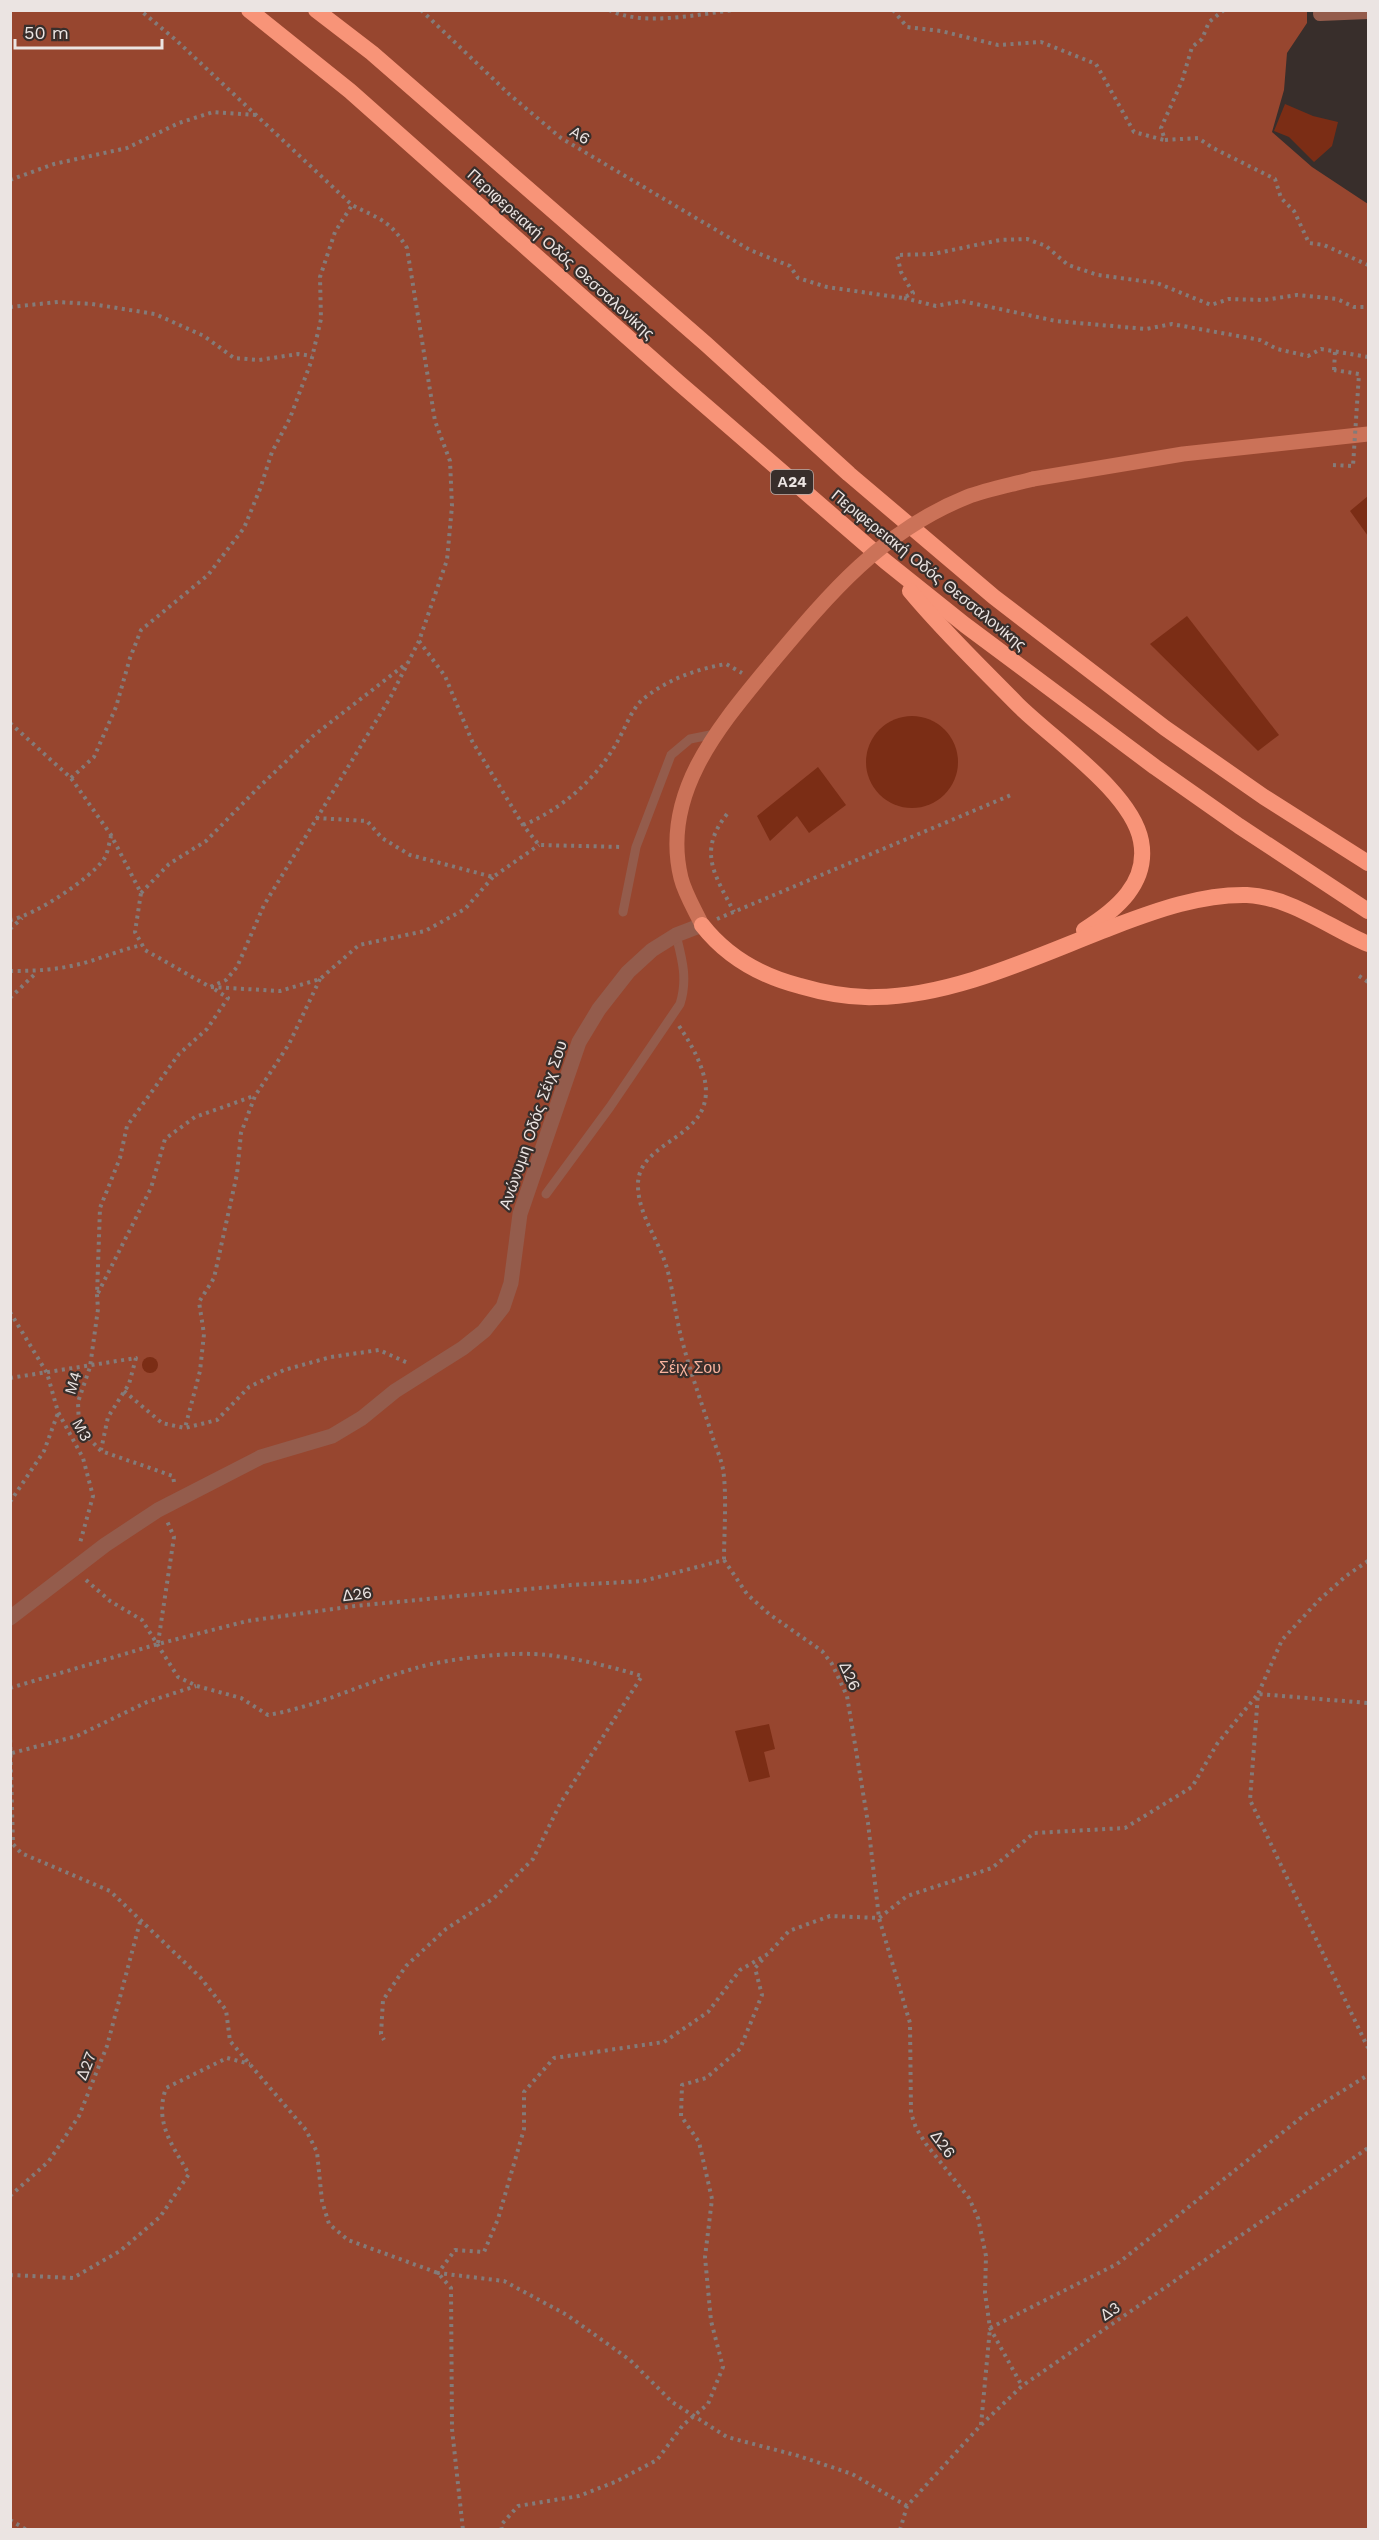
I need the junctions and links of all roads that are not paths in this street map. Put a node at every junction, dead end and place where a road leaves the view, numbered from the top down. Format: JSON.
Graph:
{"nodes":[{"id":1,"x":249,"y":10,"type":"edge"},
{"id":2,"x":316,"y":10,"type":"edge"},
{"id":3,"x":1368,"y":12,"type":"edge"},
{"id":4,"x":1320,"y":14,"type":"dead end"},
{"id":5,"x":1368,"y":434,"type":"edge"},
{"id":6,"x":885,"y":561,"type":"junction"},
{"id":7,"x":715,"y":734,"type":"junction"},
{"id":8,"x":1364,"y":857,"type":"edge"},
{"id":9,"x":1368,"y":911,"type":"edge"},
{"id":10,"x":623,"y":912,"type":"dead end"},
{"id":11,"x":702,"y":925,"type":"junction"},
{"id":12,"x":676,"y":935,"type":"junction"},
{"id":13,"x":1368,"y":944,"type":"edge"},
{"id":14,"x":1049,"y":951,"type":"junction"},
{"id":15,"x":546,"y":1194,"type":"dead end"},
{"id":16,"x":10,"y":1618,"type":"edge"}],
"edges":[{"from":1,"to":6,"type":"highway","name":"Περιφερειακή Οδός Θεσσαλονίκης","number":"Α24"},
{"from":2,"to":8,"type":"highway","name":"Περιφερειακή Οδός Θεσσαλονίκης","number":"Α24"},
{"from":3,"to":4,"type":"street"},
{"from":5,"to":7,"type":"main road","bridge":true},
{"from":6,"to":9,"type":"highway","name":"Περιφερειακή Οδός Θεσσαλονίκης","number":"Α24"},
{"from":6,"to":14,"type":"highway"},
{"from":7,"to":10,"type":"lane"},
{"from":7,"to":11,"type":"main road"},
{"from":11,"to":12,"type":"street","name":"Ανώνυμη Οδός Σέιχ Σου"},
{"from":11,"to":14,"type":"highway"},
{"from":12,"to":15,"type":"lane"},
{"from":12,"to":16,"type":"street","name":"Ανώνυμη Οδός Σέιχ Σου"},
{"from":13,"to":14,"type":"highway"}]}
